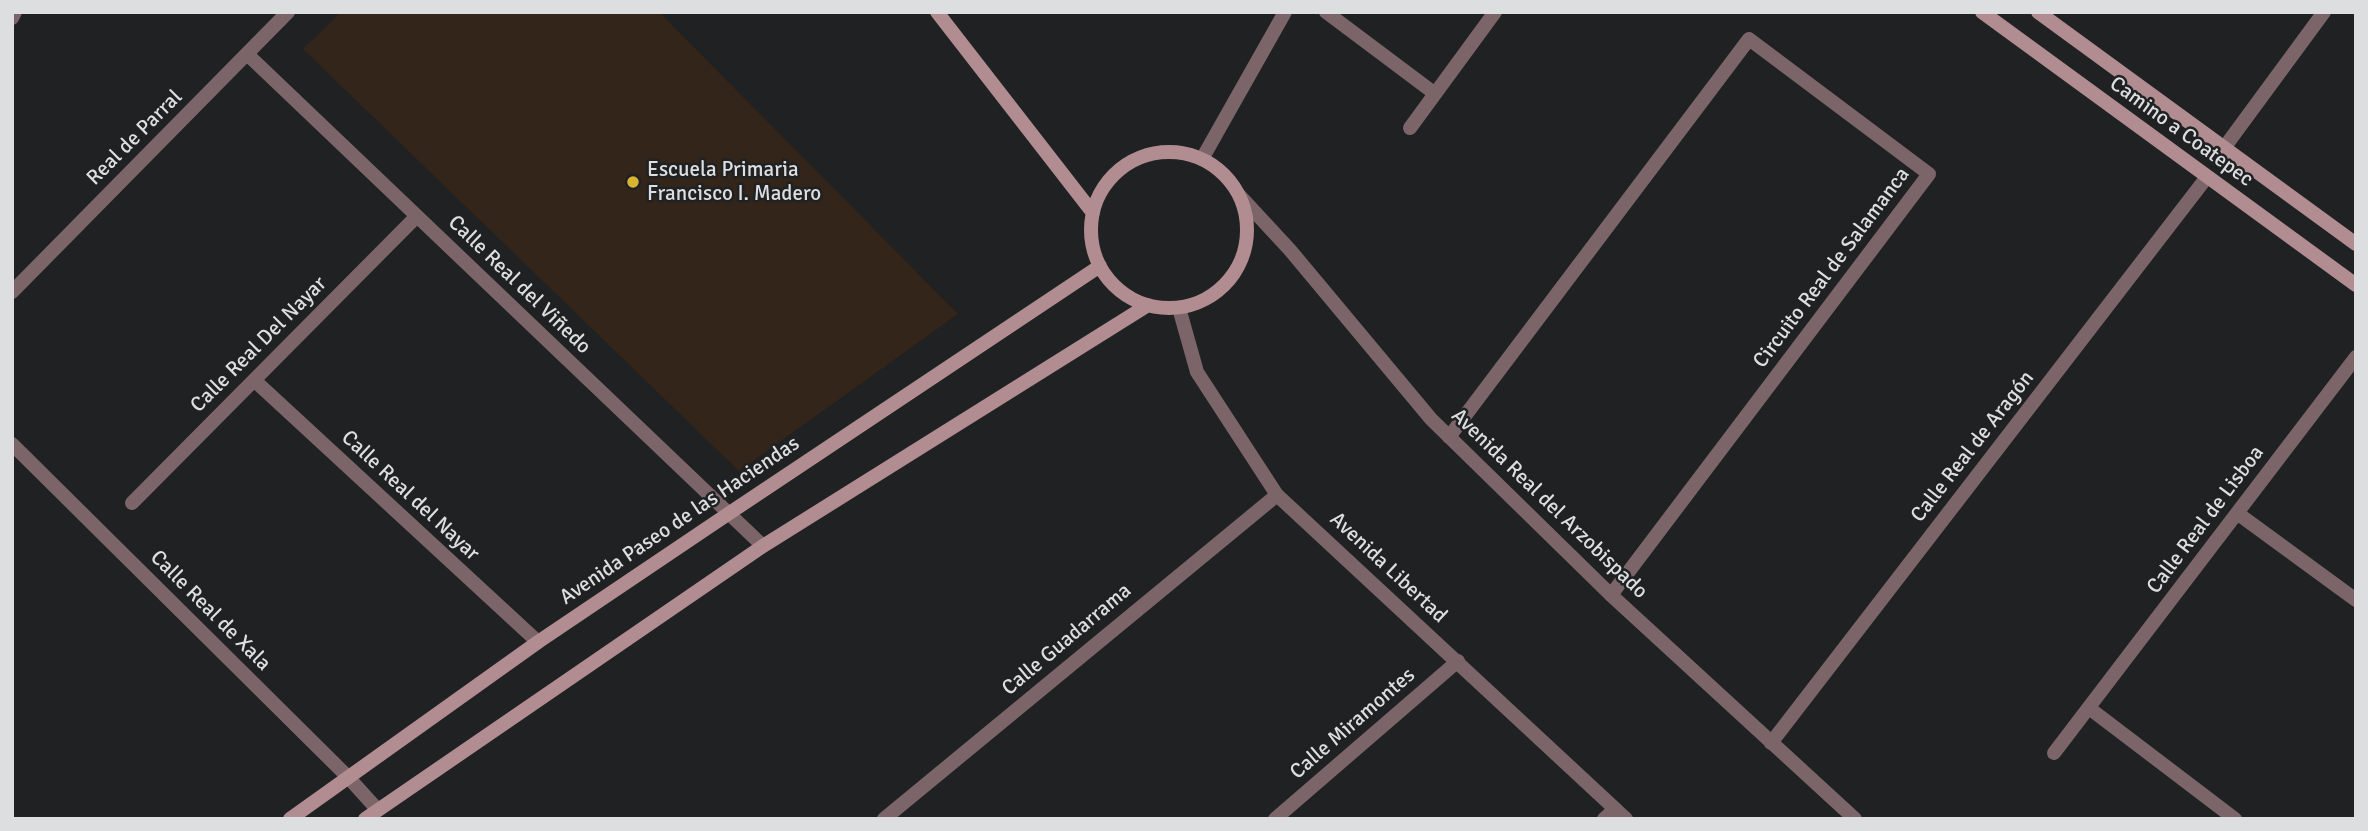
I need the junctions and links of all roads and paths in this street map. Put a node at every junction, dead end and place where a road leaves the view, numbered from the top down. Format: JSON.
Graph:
{"nodes":[{"id":1,"x":15,"y":12,"type":"edge"},
{"id":2,"x":288,"y":12,"type":"edge"},
{"id":3,"x":937,"y":12,"type":"edge"},
{"id":4,"x":1284,"y":12,"type":"edge"},
{"id":5,"x":1326,"y":12,"type":"edge"},
{"id":6,"x":1495,"y":12,"type":"edge"},
{"id":7,"x":1982,"y":12,"type":"edge"},
{"id":8,"x":2038,"y":12,"type":"edge"},
{"id":9,"x":2324,"y":12,"type":"edge"},
{"id":10,"x":12,"y":18,"type":"edge"},
{"id":11,"x":247,"y":54,"type":"junction"},
{"id":12,"x":1434,"y":93,"type":"junction"},
{"id":13,"x":1410,"y":128,"type":"dead end"},
{"id":14,"x":2224,"y":148,"type":"junction"},
{"id":15,"x":1202,"y":159,"type":"junction"},
{"id":16,"x":2207,"y":177,"type":"junction"},
{"id":17,"x":1240,"y":196,"type":"junction"},
{"id":18,"x":1093,"y":213,"type":"junction"},
{"id":19,"x":416,"y":216,"type":"junction"},
{"id":20,"x":2356,"y":244,"type":"edge"},
{"id":21,"x":1100,"y":266,"type":"junction"},
{"id":22,"x":2356,"y":285,"type":"edge"},
{"id":23,"x":12,"y":292,"type":"edge"},
{"id":24,"x":1147,"y":305,"type":"junction"},
{"id":25,"x":1179,"y":308,"type":"junction"},
{"id":26,"x":2356,"y":357,"type":"edge"},
{"id":27,"x":254,"y":380,"type":"junction"},
{"id":28,"x":1449,"y":437,"type":"junction"},
{"id":29,"x":12,"y":444,"type":"edge"},
{"id":30,"x":1277,"y":495,"type":"junction"},
{"id":31,"x":132,"y":503,"type":"dead end"},
{"id":32,"x":728,"y":513,"type":"junction"},
{"id":33,"x":2237,"y":513,"type":"junction"},
{"id":34,"x":762,"y":546,"type":"junction"},
{"id":35,"x":1611,"y":594,"type":"junction"},
{"id":36,"x":2356,"y":600,"type":"edge"},
{"id":37,"x":538,"y":642,"type":"junction"},
{"id":38,"x":1458,"y":661,"type":"junction"},
{"id":39,"x":2089,"y":708,"type":"junction"},
{"id":40,"x":1771,"y":743,"type":"junction"},
{"id":41,"x":2054,"y":753,"type":"dead end"},
{"id":42,"x":348,"y":777,"type":"junction"},
{"id":43,"x":371,"y":814,"type":"edge"},
{"id":44,"x":1615,"y":816,"type":"edge"},
{"id":45,"x":290,"y":819,"type":"edge"},
{"id":46,"x":884,"y":819,"type":"edge"},
{"id":47,"x":1276,"y":819,"type":"edge"},
{"id":48,"x":1855,"y":819,"type":"edge"},
{"id":49,"x":2235,"y":819,"type":"edge"}],
"edges":[{"from":1,"to":10,"type":"street"},
{"from":2,"to":11,"type":"street","name":"Real de Parral"},
{"from":3,"to":18,"type":"main road"},
{"from":4,"to":15,"type":"street"},
{"from":5,"to":12,"type":"street"},
{"from":6,"to":12,"type":"street"},
{"from":7,"to":16,"type":"main road","name":"Camino a Coatepec"},
{"from":8,"to":14,"type":"main road","name":"Camino a Coatepec"},
{"from":9,"to":14,"type":"street"},
{"from":11,"to":19,"type":"street","name":"Calle Real del Viñedo"},
{"from":11,"to":23,"type":"street","name":"Real de Parral"},
{"from":12,"to":13,"type":"street"},
{"from":14,"to":20,"type":"main road","name":"Camino a Coatepec"},
{"from":15,"to":17,"type":"main road"},
{"from":15,"to":18,"type":"main road"},
{"from":16,"to":22,"type":"main road","name":"Camino a Coatepec"},
{"from":16,"to":40,"type":"street","name":"Calle Real de Aragón"},
{"from":17,"to":25,"type":"main road"},
{"from":17,"to":28,"type":"street","name":"Avenida Real del Arzobispado"},
{"from":18,"to":21,"type":"main road"},
{"from":19,"to":27,"type":"street","name":"Calle Real Del Nayar"},
{"from":19,"to":32,"type":"street","name":"Calle Real del Viñedo"},
{"from":21,"to":24,"type":"main road"},
{"from":21,"to":32,"type":"main road","name":"Avenida Paseo de las Haciendas"},
{"from":24,"to":25,"type":"main road"},
{"from":24,"to":34,"type":"main road"},
{"from":25,"to":30,"type":"street","name":"Avenida Libertad"},
{"from":26,"to":33,"type":"street","name":"Calle Real de Lisboa"},
{"from":27,"to":31,"type":"street","name":"Calle Real Del Nayar"},
{"from":27,"to":37,"type":"street","name":"Calle Real del Nayar"},
{"from":28,"to":35,"type":"street","name":"Avenida Real del Arzobispado"},
{"from":28,"to":35,"type":"street","name":"Circuito Real de Salamanca"},
{"from":29,"to":42,"type":"street","name":"Calle Real de Xala"},
{"from":30,"to":38,"type":"street","name":"Avenida Libertad"},
{"from":30,"to":46,"type":"street","name":"Calle Guadarrama"},
{"from":32,"to":34,"type":"street","name":"Calle Real del Viñedo"},
{"from":32,"to":37,"type":"main road","name":"Avenida Paseo de las Haciendas"},
{"from":33,"to":36,"type":"street"},
{"from":33,"to":39,"type":"street","name":"Calle Real de Lisboa"},
{"from":34,"to":43,"type":"main road"},
{"from":35,"to":40,"type":"street","name":"Avenida Real del Arzobispado"},
{"from":37,"to":42,"type":"main road","name":"Avenida Paseo de las Haciendas"},
{"from":38,"to":44,"type":"street","name":"Avenida Libertad"},
{"from":38,"to":47,"type":"street","name":"Calle Miramontes"},
{"from":39,"to":41,"type":"street","name":"Calle Real de Lisboa"},
{"from":39,"to":49,"type":"street"},
{"from":40,"to":48,"type":"street","name":"Avenida Real del Arzobispado"},
{"from":42,"to":43,"type":"street","name":"Calle Real de Xala"},
{"from":42,"to":45,"type":"main road","name":"Avenida Paseo de las Haciendas"}]}
